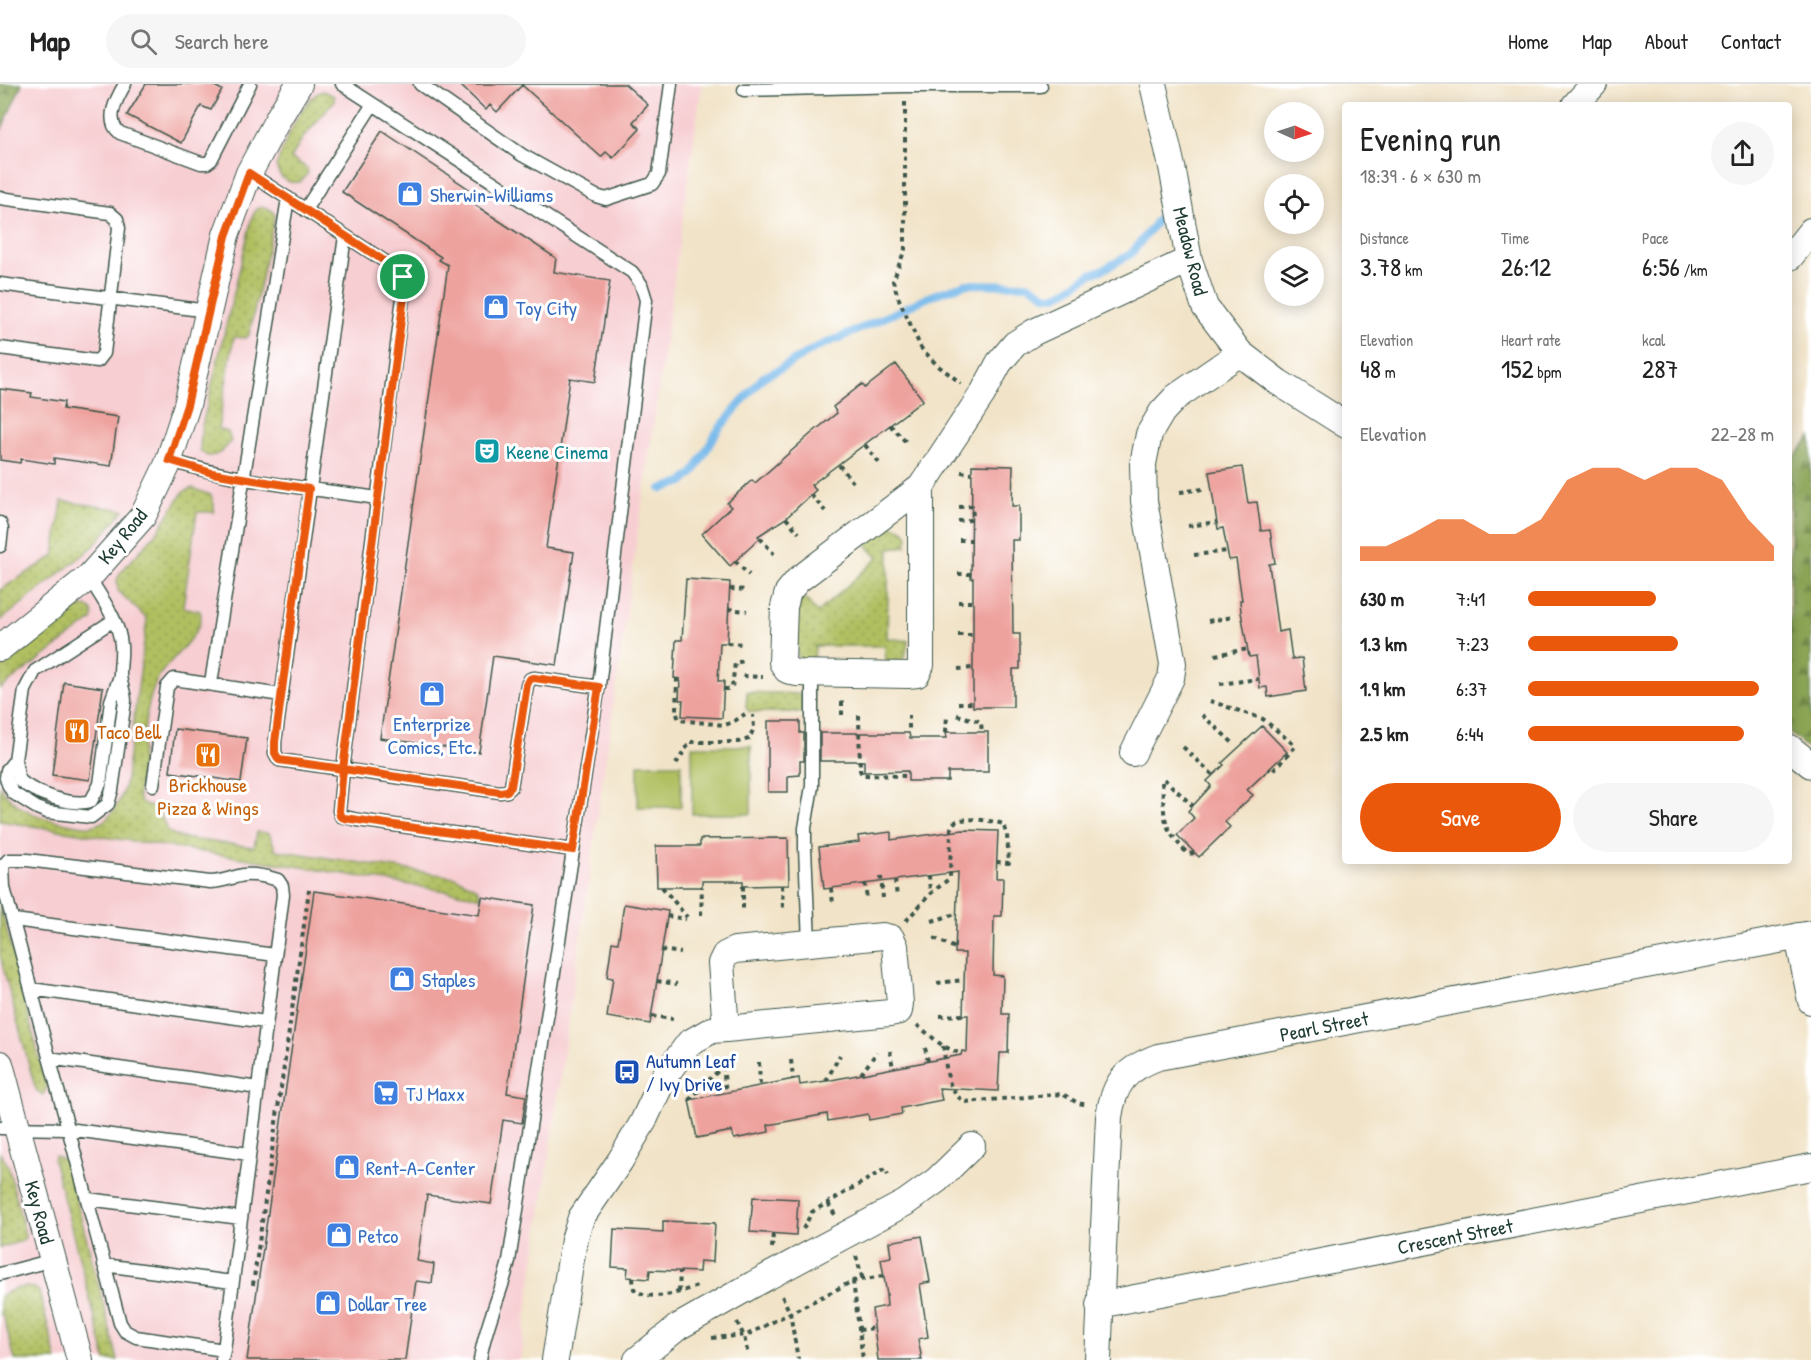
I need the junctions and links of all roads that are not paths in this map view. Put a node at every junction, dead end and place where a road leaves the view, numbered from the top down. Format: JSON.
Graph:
{"nodes":[{"id":1,"x":125,"y":84,"type":"edge"},
{"id":2,"x":250,"y":84,"type":"edge"},
{"id":3,"x":342,"y":84,"type":"edge"},
{"id":4,"x":420,"y":84,"type":"edge"},
{"id":5,"x":671,"y":84,"type":"edge"},
{"id":6,"x":1153,"y":84,"type":"edge"},
{"id":7,"x":1594,"y":84,"type":"edge"},
{"id":8,"x":294,"y":86,"type":"edge"},
{"id":9,"x":900,"y":86,"type":"edge"},
{"id":10,"x":1041,"y":86,"type":"dead end"},
{"id":11,"x":744,"y":90,"type":"dead end"},
{"id":12,"x":1578,"y":102,"type":"edge"},
{"id":13,"x":373,"y":104,"type":"junction"},
{"id":14,"x":249,"y":173,"type":"junction"},
{"id":15,"x":0,"y":198,"type":"edge"},
{"id":16,"x":288,"y":198,"type":"junction"},
{"id":17,"x":305,"y":210,"type":"junction"},
{"id":18,"x":1811,"y":231,"type":"edge"},
{"id":19,"x":345,"y":236,"type":"junction"},
{"id":20,"x":1792,"y":255,"type":"edge"},
{"id":21,"x":1189,"y":261,"type":"junction"},
{"id":22,"x":0,"y":284,"type":"edge"},
{"id":23,"x":111,"y":298,"type":"junction"},
{"id":24,"x":208,"y":311,"type":"junction"},
{"id":25,"x":0,"y":348,"type":"edge"},
{"id":26,"x":1240,"y":353,"type":"junction"},
{"id":27,"x":1342,"y":422,"type":"edge"},
{"id":28,"x":169,"y":460,"type":"junction"},
{"id":29,"x":243,"y":479,"type":"junction"},
{"id":30,"x":921,"y":487,"type":"junction"},
{"id":31,"x":309,"y":489,"type":"junction"},
{"id":32,"x":378,"y":498,"type":"junction"},
{"id":33,"x":0,"y":523,"type":"edge"},
{"id":34,"x":0,"y":546,"type":"edge"},
{"id":35,"x":89,"y":577,"type":"junction"},
{"id":36,"x":114,"y":620,"type":"junction"},
{"id":37,"x":0,"y":648,"type":"edge"},
{"id":38,"x":812,"y":674,"type":"junction"},
{"id":39,"x":211,"y":683,"type":"junction"},
{"id":40,"x":599,"y":687,"type":"junction"},
{"id":41,"x":281,"y":695,"type":"junction"},
{"id":42,"x":1792,"y":750,"type":"edge"},
{"id":43,"x":1133,"y":753,"type":"dead end"},
{"id":44,"x":1811,"y":765,"type":"edge"},
{"id":45,"x":343,"y":769,"type":"junction"},
{"id":46,"x":153,"y":784,"type":"dead end"},
{"id":47,"x":573,"y":850,"type":"junction"},
{"id":48,"x":14,"y":920,"type":"junction"},
{"id":49,"x":1805,"y":935,"type":"edge"},
{"id":50,"x":809,"y":943,"type":"junction"},
{"id":51,"x":275,"y":955,"type":"junction"},
{"id":52,"x":31,"y":989,"type":"junction"},
{"id":53,"x":1811,"y":1001,"type":"edge"},
{"id":54,"x":266,"y":1022,"type":"junction"},
{"id":55,"x":726,"y":1029,"type":"junction"},
{"id":56,"x":50,"y":1058,"type":"junction"},
{"id":57,"x":0,"y":1064,"type":"edge"},
{"id":58,"x":258,"y":1088,"type":"junction"},
{"id":59,"x":9,"y":1127,"type":"edge"},
{"id":60,"x":68,"y":1129,"type":"junction"},
{"id":61,"x":972,"y":1146,"type":"dead end"},
{"id":62,"x":249,"y":1154,"type":"junction"},
{"id":63,"x":1811,"y":1167,"type":"edge"},
{"id":64,"x":87,"y":1199,"type":"junction"},
{"id":65,"x":241,"y":1218,"type":"junction"},
{"id":66,"x":52,"y":1260,"type":"junction"},
{"id":67,"x":104,"y":1265,"type":"junction"},
{"id":68,"x":0,"y":1274,"type":"edge"},
{"id":69,"x":232,"y":1282,"type":"junction"},
{"id":70,"x":1100,"y":1305,"type":"junction"},
{"id":71,"x":223,"y":1355,"type":"edge"},
{"id":72,"x":80,"y":1360,"type":"edge"},
{"id":73,"x":480,"y":1360,"type":"edge"},
{"id":74,"x":555,"y":1360,"type":"edge"},
{"id":75,"x":637,"y":1360,"type":"edge"},
{"id":76,"x":1098,"y":1360,"type":"edge"}],
"edges":[{"from":1,"to":2,"type":"lane"},
{"from":3,"to":13,"type":"lane"},
{"from":4,"to":5,"type":"lane"},
{"from":6,"to":21,"type":"street","name":"Meadow Road"},
{"from":7,"to":12,"type":"street"},
{"from":8,"to":14,"type":"street","name":"Key Road"},
{"from":9,"to":10,"type":"lane"},
{"from":9,"to":11,"type":"lane"},
{"from":13,"to":17,"type":"lane"},
{"from":13,"to":40,"type":"lane"},
{"from":14,"to":16,"type":"lane"},
{"from":14,"to":24,"type":"street","name":"Key Road"},
{"from":15,"to":23,"type":"lane"},
{"from":16,"to":17,"type":"lane"},
{"from":16,"to":29,"type":"lane"},
{"from":17,"to":19,"type":"lane"},
{"from":18,"to":20,"type":"street"},
{"from":19,"to":31,"type":"lane"},
{"from":19,"to":32,"type":"lane"},
{"from":21,"to":26,"type":"street","name":"Meadow Road"},
{"from":21,"to":30,"type":"street"},
{"from":22,"to":23,"type":"lane"},
{"from":23,"to":24,"type":"lane"},
{"from":23,"to":25,"type":"lane"},
{"from":24,"to":28,"type":"street","name":"Key Road"},
{"from":26,"to":27,"type":"street","name":"Meadow Road"},
{"from":26,"to":43,"type":"street"},
{"from":28,"to":29,"type":"lane"},
{"from":28,"to":35,"type":"street","name":"Key Road"},
{"from":29,"to":31,"type":"lane"},
{"from":29,"to":39,"type":"lane"},
{"from":30,"to":38,"type":"street"},
{"from":30,"to":38,"type":"street"},
{"from":31,"to":32,"type":"lane"},
{"from":31,"to":41,"type":"lane"},
{"from":32,"to":45,"type":"lane"},
{"from":33,"to":34,"type":"lane"},
{"from":35,"to":36,"type":"lane"},
{"from":35,"to":37,"type":"street","name":"Key Road"},
{"from":36,"to":36,"type":"lane"},
{"from":38,"to":50,"type":"lane"},
{"from":39,"to":41,"type":"lane"},
{"from":39,"to":46,"type":"lane"},
{"from":40,"to":45,"type":"lane"},
{"from":40,"to":47,"type":"lane"},
{"from":41,"to":45,"type":"lane"},
{"from":42,"to":44,"type":"street"},
{"from":45,"to":47,"type":"lane"},
{"from":47,"to":73,"type":"lane"},
{"from":48,"to":51,"type":"lane"},
{"from":48,"to":51,"type":"lane"},
{"from":48,"to":52,"type":"lane"},
{"from":49,"to":53,"type":"street"},
{"from":49,"to":70,"type":"street","name":"Pearl Street"},
{"from":50,"to":55,"type":"street"},
{"from":50,"to":55,"type":"street"},
{"from":51,"to":54,"type":"lane"},
{"from":52,"to":54,"type":"lane"},
{"from":52,"to":56,"type":"lane"},
{"from":54,"to":58,"type":"lane"},
{"from":55,"to":74,"type":"street"},
{"from":56,"to":58,"type":"lane"},
{"from":56,"to":60,"type":"lane"},
{"from":57,"to":59,"type":"street","name":"Key Road"},
{"from":58,"to":62,"type":"lane"},
{"from":59,"to":60,"type":"lane"},
{"from":59,"to":66,"type":"street","name":"Key Road"},
{"from":60,"to":62,"type":"lane"},
{"from":60,"to":64,"type":"lane"},
{"from":61,"to":75,"type":"street"},
{"from":62,"to":65,"type":"lane"},
{"from":63,"to":70,"type":"street","name":"Crescent Street"},
{"from":64,"to":65,"type":"lane"},
{"from":64,"to":67,"type":"lane"},
{"from":65,"to":69,"type":"lane"},
{"from":66,"to":68,"type":"lane"},
{"from":66,"to":72,"type":"street","name":"Key Road"},
{"from":67,"to":69,"type":"lane"},
{"from":67,"to":71,"type":"lane"},
{"from":69,"to":71,"type":"lane"},
{"from":70,"to":76,"type":"street","name":"Pearl Street"}]}
